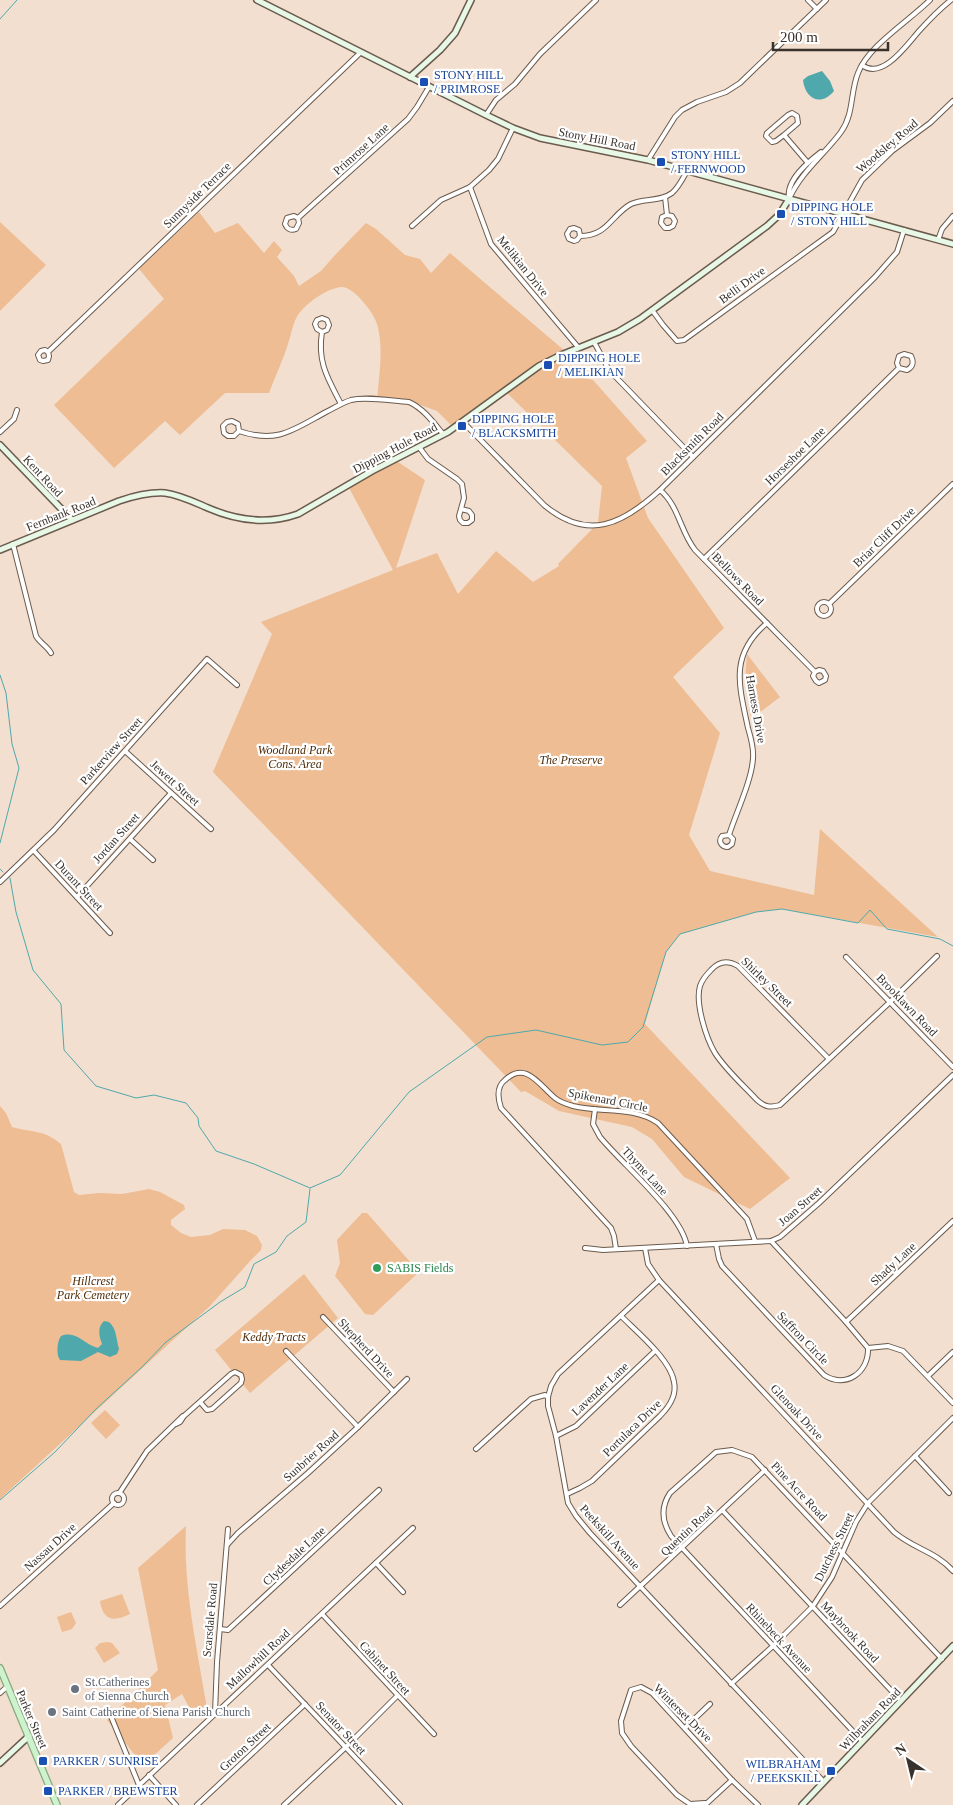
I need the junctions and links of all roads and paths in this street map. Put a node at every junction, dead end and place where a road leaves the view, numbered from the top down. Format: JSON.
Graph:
{"nodes":[{"id":1,"x":257,"y":0,"type":"edge"},
{"id":2,"x":471,"y":0,"type":"edge"},
{"id":3,"x":596,"y":0,"type":"edge"},
{"id":4,"x":808,"y":0,"type":"edge"},
{"id":5,"x":826,"y":0,"type":"edge"},
{"id":6,"x":930,"y":0,"type":"edge"},
{"id":7,"x":951,"y":0,"type":"edge"},
{"id":8,"x":265,"y":2,"type":"edge"},
{"id":9,"x":817,"y":9,"type":"junction"},
{"id":10,"x":360,"y":53,"type":"junction"},
{"id":11,"x":862,"y":65,"type":"junction"},
{"id":12,"x":410,"y":77,"type":"junction"},
{"id":13,"x":429,"y":87,"type":"junction"},
{"id":14,"x":953,"y":101,"type":"edge"},
{"id":15,"x":486,"y":114,"type":"junction"},
{"id":16,"x":513,"y":128,"type":"junction"},
{"id":17,"x":784,"y":136,"type":"junction"},
{"id":18,"x":826,"y":148,"type":"junction"},
{"id":19,"x":648,"y":160,"type":"junction"},
{"id":20,"x":808,"y":163,"type":"junction"},
{"id":21,"x":687,"y":171,"type":"junction"},
{"id":22,"x":470,"y":187,"type":"junction"},
{"id":23,"x":665,"y":197,"type":"junction"},
{"id":24,"x":789,"y":199,"type":"junction"},
{"id":25,"x":844,"y":213,"type":"junction"},
{"id":26,"x":667,"y":215,"type":"dead end"},
{"id":27,"x":953,"y":216,"type":"edge"},
{"id":28,"x":298,"y":218,"type":"dead end"},
{"id":29,"x":412,"y":226,"type":"dead end"},
{"id":30,"x":904,"y":230,"type":"junction"},
{"id":31,"x":580,"y":236,"type":"dead end"},
{"id":32,"x":938,"y":240,"type":"junction"},
{"id":33,"x":953,"y":244,"type":"edge"},
{"id":34,"x":652,"y":310,"type":"junction"},
{"id":35,"x":322,"y":332,"type":"dead end"},
{"id":36,"x":594,"y":342,"type":"junction"},
{"id":37,"x":578,"y":347,"type":"junction"},
{"id":38,"x":48,"y":352,"type":"dead end"},
{"id":39,"x":899,"y":368,"type":"junction"},
{"id":40,"x":341,"y":404,"type":"junction"},
{"id":41,"x":17,"y":410,"type":"dead end"},
{"id":42,"x":463,"y":422,"type":"junction"},
{"id":43,"x":238,"y":431,"type":"junction"},
{"id":44,"x":0,"y":432,"type":"edge"},
{"id":45,"x":443,"y":434,"type":"junction"},
{"id":46,"x":0,"y":444,"type":"edge"},
{"id":47,"x":418,"y":447,"type":"junction"},
{"id":48,"x":693,"y":457,"type":"junction"},
{"id":49,"x":953,"y":484,"type":"edge"},
{"id":50,"x":660,"y":490,"type":"junction"},
{"id":51,"x":129,"y":498,"type":"joint"},
{"id":52,"x":461,"y":509,"type":"dead end"},
{"id":53,"x":72,"y":520,"type":"junction"},
{"id":54,"x":13,"y":544,"type":"junction"},
{"id":55,"x":0,"y":550,"type":"edge"},
{"id":56,"x":704,"y":559,"type":"junction"},
{"id":57,"x":829,"y":604,"type":"dead end"},
{"id":58,"x":767,"y":623,"type":"junction"},
{"id":59,"x":51,"y":653,"type":"dead end"},
{"id":60,"x":815,"y":672,"type":"dead end"},
{"id":61,"x":237,"y":685,"type":"dead end"},
{"id":62,"x":125,"y":751,"type":"junction"},
{"id":63,"x":171,"y":793,"type":"junction"},
{"id":64,"x":211,"y":829,"type":"dead end"},
{"id":65,"x":729,"y":835,"type":"dead end"},
{"id":66,"x":130,"y":839,"type":"junction"},
{"id":67,"x":34,"y":851,"type":"junction"},
{"id":68,"x":153,"y":860,"type":"dead end"},
{"id":69,"x":0,"y":882,"type":"edge"},
{"id":70,"x":77,"y":897,"type":"junction"},
{"id":71,"x":110,"y":933,"type":"dead end"},
{"id":72,"x":937,"y":956,"type":"dead end"},
{"id":73,"x":846,"y":957,"type":"dead end"},
{"id":74,"x":890,"y":1002,"type":"junction"},
{"id":75,"x":829,"y":1059,"type":"junction"},
{"id":76,"x":953,"y":1067,"type":"edge"},
{"id":77,"x":953,"y":1075,"type":"edge"},
{"id":78,"x":595,"y":1109,"type":"junction"},
{"id":79,"x":953,"y":1221,"type":"edge"},
{"id":80,"x":771,"y":1241,"type":"junction"},
{"id":81,"x":755,"y":1242,"type":"junction"},
{"id":82,"x":716,"y":1244,"type":"junction"},
{"id":83,"x":687,"y":1246,"type":"junction"},
{"id":84,"x":585,"y":1248,"type":"dead end"},
{"id":85,"x":645,"y":1248,"type":"junction"},
{"id":86,"x":616,"y":1249,"type":"junction"},
{"id":87,"x":659,"y":1280,"type":"junction"},
{"id":88,"x":621,"y":1316,"type":"junction"},
{"id":89,"x":323,"y":1317,"type":"dead end"},
{"id":90,"x":846,"y":1322,"type":"junction"},
{"id":91,"x":868,"y":1348,"type":"junction"},
{"id":92,"x":286,"y":1351,"type":"dead end"},
{"id":93,"x":655,"y":1351,"type":"junction"},
{"id":94,"x":953,"y":1352,"type":"edge"},
{"id":95,"x":928,"y":1376,"type":"junction"},
{"id":96,"x":407,"y":1379,"type":"dead end"},
{"id":97,"x":394,"y":1392,"type":"junction"},
{"id":98,"x":548,"y":1397,"type":"junction"},
{"id":99,"x":200,"y":1402,"type":"junction"},
{"id":100,"x":953,"y":1403,"type":"edge"},
{"id":101,"x":953,"y":1418,"type":"edge"},
{"id":102,"x":358,"y":1427,"type":"junction"},
{"id":103,"x":556,"y":1436,"type":"junction"},
{"id":104,"x":476,"y":1449,"type":"dead end"},
{"id":105,"x":915,"y":1456,"type":"junction"},
{"id":106,"x":766,"y":1470,"type":"junction"},
{"id":107,"x":379,"y":1490,"type":"dead end"},
{"id":108,"x":120,"y":1492,"type":"junction"},
{"id":109,"x":949,"y":1493,"type":"dead end"},
{"id":110,"x":567,"y":1494,"type":"junction"},
{"id":111,"x":114,"y":1503,"type":"junction"},
{"id":112,"x":868,"y":1503,"type":"junction"},
{"id":113,"x":723,"y":1511,"type":"junction"},
{"id":114,"x":413,"y":1528,"type":"dead end"},
{"id":115,"x":228,"y":1529,"type":"dead end"},
{"id":116,"x":228,"y":1544,"type":"junction"},
{"id":117,"x":682,"y":1548,"type":"junction"},
{"id":118,"x":843,"y":1553,"type":"junction"},
{"id":119,"x":376,"y":1563,"type":"junction"},
{"id":120,"x":953,"y":1571,"type":"edge"},
{"id":121,"x":642,"y":1587,"type":"junction"},
{"id":122,"x":403,"y":1592,"type":"dead end"},
{"id":123,"x":620,"y":1605,"type":"dead end"},
{"id":124,"x":0,"y":1606,"type":"edge"},
{"id":125,"x":813,"y":1606,"type":"junction"},
{"id":126,"x":322,"y":1614,"type":"junction"},
{"id":127,"x":220,"y":1629,"type":"junction"},
{"id":128,"x":773,"y":1646,"type":"junction"},
{"id":129,"x":953,"y":1646,"type":"edge"},
{"id":130,"x":942,"y":1659,"type":"junction"},
{"id":131,"x":268,"y":1665,"type":"junction"},
{"id":132,"x":0,"y":1668,"type":"edge"},
{"id":133,"x":732,"y":1684,"type":"junction"},
{"id":134,"x":8,"y":1686,"type":"junction"},
{"id":135,"x":0,"y":1693,"type":"edge"},
{"id":136,"x":397,"y":1696,"type":"junction"},
{"id":137,"x":901,"y":1701,"type":"junction"},
{"id":138,"x":305,"y":1704,"type":"junction"},
{"id":139,"x":710,"y":1704,"type":"dead end"},
{"id":140,"x":108,"y":1709,"type":"dead end"},
{"id":141,"x":215,"y":1713,"type":"junction"},
{"id":142,"x":685,"y":1728,"type":"junction"},
{"id":143,"x":434,"y":1734,"type":"dead end"},
{"id":144,"x":29,"y":1736,"type":"junction"},
{"id":145,"x":862,"y":1742,"type":"junction"},
{"id":146,"x":346,"y":1747,"type":"junction"},
{"id":147,"x":0,"y":1763,"type":"edge"},
{"id":148,"x":149,"y":1775,"type":"junction"},
{"id":149,"x":732,"y":1780,"type":"junction"},
{"id":150,"x":824,"y":1782,"type":"junction"},
{"id":151,"x":139,"y":1785,"type":"junction"},
{"id":152,"x":54,"y":1804,"type":"edge"},
{"id":153,"x":690,"y":1804,"type":"edge"},
{"id":154,"x":705,"y":1804,"type":"edge"},
{"id":155,"x":118,"y":1805,"type":"edge"},
{"id":156,"x":176,"y":1805,"type":"edge"},
{"id":157,"x":197,"y":1805,"type":"edge"},
{"id":158,"x":284,"y":1805,"type":"edge"},
{"id":159,"x":400,"y":1805,"type":"edge"},
{"id":160,"x":758,"y":1805,"type":"edge"},
{"id":161,"x":802,"y":1805,"type":"edge"}],
"edges":[{"from":1,"to":8,"type":"main road","name":"Stony Hill Road"},
{"from":2,"to":12,"type":"main road"},
{"from":3,"to":15,"type":"street"},
{"from":4,"to":9,"type":"street"},
{"from":5,"to":9,"type":"street"},
{"from":6,"to":11,"type":"street"},
{"from":7,"to":11,"type":"street"},
{"from":8,"to":10,"type":"main road","name":"Stony Hill Road"},
{"from":9,"to":19,"type":"street"},
{"from":10,"to":12,"type":"main road","name":"Stony Hill Road"},
{"from":10,"to":38,"type":"street","name":"Sunnyside Terrace"},
{"from":11,"to":18,"type":"street"},
{"from":12,"to":13,"type":"main road","name":"Stony Hill Road"},
{"from":13,"to":15,"type":"main road","name":"Stony Hill Road"},
{"from":13,"to":28,"type":"street","name":"Primrose Lane"},
{"from":14,"to":25,"type":"street","name":"Woodsley Road"},
{"from":15,"to":16,"type":"main road","name":"Stony Hill Road"},
{"from":16,"to":19,"type":"main road","name":"Stony Hill Road"},
{"from":16,"to":22,"type":"street"},
{"from":17,"to":17,"type":"street"},
{"from":17,"to":20,"type":"street"},
{"from":18,"to":20,"type":"street"},
{"from":18,"to":24,"type":"street"},
{"from":19,"to":21,"type":"main road","name":"Stony Hill Road"},
{"from":20,"to":24,"type":"street"},
{"from":21,"to":23,"type":"street"},
{"from":21,"to":24,"type":"main road","name":"Stony Hill Road"},
{"from":22,"to":29,"type":"street"},
{"from":22,"to":37,"type":"street","name":"Melikian Drive"},
{"from":23,"to":26,"type":"street"},
{"from":23,"to":31,"type":"street"},
{"from":24,"to":25,"type":"main road","name":"Stony Hill Road"},
{"from":24,"to":34,"type":"main road","name":"Dipping Hole Road"},
{"from":25,"to":30,"type":"main road","name":"Stony Hill Road"},
{"from":25,"to":34,"type":"street","name":"Belli Drive"},
{"from":27,"to":32,"type":"street"},
{"from":30,"to":32,"type":"main road","name":"Stony Hill Road"},
{"from":30,"to":48,"type":"street","name":"Blacksmith Road"},
{"from":32,"to":33,"type":"main road","name":"Stony Hill Road"},
{"from":34,"to":36,"type":"main road","name":"Dipping Hole Road"},
{"from":35,"to":40,"type":"street"},
{"from":36,"to":37,"type":"main road","name":"Dipping Hole Road"},
{"from":36,"to":48,"type":"street"},
{"from":37,"to":42,"type":"main road","name":"Dipping Hole Road"},
{"from":39,"to":39,"type":"street","name":"Horseshoe Lane"},
{"from":39,"to":56,"type":"street","name":"Horseshoe Lane"},
{"from":40,"to":43,"type":"street"},
{"from":40,"to":45,"type":"street"},
{"from":41,"to":44,"type":"street"},
{"from":42,"to":45,"type":"main road","name":"Dipping Hole Road"},
{"from":42,"to":50,"type":"street","name":"Blacksmith Road"},
{"from":43,"to":43,"type":"street"},
{"from":45,"to":47,"type":"main road","name":"Dipping Hole Road"},
{"from":46,"to":53,"type":"main road","name":"Kent Road"},
{"from":47,"to":51,"type":"main road","name":"Dipping Hole Road"},
{"from":47,"to":52,"type":"street"},
{"from":48,"to":50,"type":"street","name":"Blacksmith Road"},
{"from":49,"to":57,"type":"street","name":"Briar Cliff Drive"},
{"from":50,"to":56,"type":"street","name":"Bellows Road"},
{"from":51,"to":53,"type":"main road","name":"Fernbank Road"},
{"from":53,"to":54,"type":"main road","name":"Fernbank Road"},
{"from":54,"to":55,"type":"main road","name":"Fernbank Road"},
{"from":54,"to":59,"type":"street"},
{"from":56,"to":58,"type":"street","name":"Bellows Road"},
{"from":58,"to":60,"type":"street","name":"Bellows Road"},
{"from":58,"to":65,"type":"street","name":"Harness Drive"},
{"from":61,"to":62,"type":"street","name":"Parkerview Street"},
{"from":62,"to":63,"type":"street","name":"Jewett Street"},
{"from":62,"to":67,"type":"street","name":"Parkerview Street"},
{"from":63,"to":64,"type":"street","name":"Jewett Street"},
{"from":63,"to":66,"type":"street","name":"Jordan Street"},
{"from":66,"to":68,"type":"street"},
{"from":66,"to":70,"type":"street","name":"Jordan Street"},
{"from":67,"to":69,"type":"street","name":"Parkerview Street"},
{"from":67,"to":70,"type":"street","name":"Durant Street"},
{"from":70,"to":71,"type":"street","name":"Durant Street"},
{"from":72,"to":74,"type":"street","name":"Shirley Street"},
{"from":73,"to":74,"type":"street","name":"Brooklawn Road"},
{"from":74,"to":75,"type":"street","name":"Shirley Street"},
{"from":74,"to":76,"type":"street","name":"Brooklawn Road"},
{"from":75,"to":75,"type":"street","name":"Shirley Street"},
{"from":77,"to":80,"type":"street","name":"Joan Street"},
{"from":78,"to":81,"type":"street","name":"Spikenard Circle"},
{"from":78,"to":83,"type":"street","name":"Thyme Lane"},
{"from":78,"to":86,"type":"street","name":"Spikenard Circle"},
{"from":79,"to":90,"type":"street","name":"Shady Lane"},
{"from":80,"to":81,"type":"street","name":"Joan Street"},
{"from":80,"to":90,"type":"street"},
{"from":81,"to":82,"type":"street","name":"Joan Street"},
{"from":82,"to":83,"type":"street","name":"Joan Street"},
{"from":82,"to":91,"type":"street","name":"Saffron Circle"},
{"from":83,"to":85,"type":"street","name":"Joan Street"},
{"from":84,"to":86,"type":"street","name":"Joan Street"},
{"from":85,"to":86,"type":"street","name":"Joan Street"},
{"from":85,"to":87,"type":"street","name":"Glenoak Drive"},
{"from":87,"to":88,"type":"street"},
{"from":87,"to":112,"type":"street","name":"Glenoak Drive"},
{"from":88,"to":93,"type":"street","name":"Portulaca Drive"},
{"from":88,"to":98,"type":"street"},
{"from":89,"to":97,"type":"street","name":"Shepherd Drive"},
{"from":90,"to":91,"type":"street"},
{"from":91,"to":95,"type":"street"},
{"from":92,"to":102,"type":"street"},
{"from":93,"to":103,"type":"street","name":"Lavender Lane"},
{"from":93,"to":110,"type":"street","name":"Portulaca Drive"},
{"from":94,"to":95,"type":"street"},
{"from":95,"to":100,"type":"street"},
{"from":96,"to":97,"type":"street","name":"Sunbrier Road"},
{"from":97,"to":102,"type":"street","name":"Sunbrier Road"},
{"from":98,"to":103,"type":"street","name":"Peekskill Avenue"},
{"from":98,"to":104,"type":"street"},
{"from":99,"to":99,"type":"street","name":"Nassau Drive"},
{"from":99,"to":108,"type":"street","name":"Nassau Drive"},
{"from":101,"to":105,"type":"street","name":"Dutchess Street"},
{"from":102,"to":116,"type":"street","name":"Sunbrier Road"},
{"from":103,"to":110,"type":"street","name":"Peekskill Avenue"},
{"from":105,"to":109,"type":"street"},
{"from":105,"to":112,"type":"street","name":"Dutchess Street"},
{"from":106,"to":113,"type":"street","name":"Quentin Road"},
{"from":106,"to":117,"type":"street","name":"Pine Acre Road"},
{"from":106,"to":118,"type":"street","name":"Pine Acre Road"},
{"from":107,"to":127,"type":"street","name":"Clydesdale Lane"},
{"from":108,"to":111,"type":"street","name":"Nassau Drive"},
{"from":108,"to":111,"type":"street","name":"Nassau Drive"},
{"from":110,"to":121,"type":"street","name":"Peekskill Avenue"},
{"from":111,"to":124,"type":"street","name":"Nassau Drive"},
{"from":112,"to":118,"type":"street","name":"Dutchess Street"},
{"from":112,"to":120,"type":"street","name":"Glenoak Drive"},
{"from":113,"to":117,"type":"street","name":"Quentin Road"},
{"from":113,"to":125,"type":"street","name":"Maybrook Road"},
{"from":114,"to":119,"type":"street","name":"Mallowhill Road"},
{"from":115,"to":116,"type":"street","name":"Scarsdale Road"},
{"from":116,"to":127,"type":"street","name":"Scarsdale Road"},
{"from":117,"to":121,"type":"street","name":"Quentin Road"},
{"from":117,"to":128,"type":"street","name":"Rhinebeck Avenue"},
{"from":118,"to":125,"type":"street","name":"Dutchess Street"},
{"from":118,"to":130,"type":"street","name":"Pine Acre Road"},
{"from":119,"to":122,"type":"street"},
{"from":119,"to":126,"type":"street","name":"Mallowhill Road"},
{"from":121,"to":123,"type":"street","name":"Quentin Road"},
{"from":121,"to":133,"type":"street","name":"Peekskill Avenue"},
{"from":125,"to":128,"type":"street","name":"Dutchess Street"},
{"from":125,"to":137,"type":"street","name":"Maybrook Road"},
{"from":126,"to":131,"type":"street","name":"Mallowhill Road"},
{"from":126,"to":136,"type":"street","name":"Cabinet Street"},
{"from":127,"to":141,"type":"street","name":"Scarsdale Road"},
{"from":128,"to":133,"type":"street","name":"Dutchess Street"},
{"from":128,"to":145,"type":"street","name":"Rhinebeck Avenue"},
{"from":129,"to":130,"type":"main road","name":"Wilbraham Road"},
{"from":130,"to":137,"type":"main road","name":"Wilbraham Road"},
{"from":131,"to":138,"type":"street","name":"Senator Street"},
{"from":131,"to":141,"type":"street","name":"Mallowhill Road"},
{"from":132,"to":134,"type":"main road","name":"Parker Street"},
{"from":133,"to":150,"type":"street","name":"Peekskill Avenue"},
{"from":134,"to":135,"type":"street"},
{"from":134,"to":144,"type":"main road","name":"Parker Street"},
{"from":136,"to":143,"type":"street","name":"Cabinet Street"},
{"from":136,"to":146,"type":"street"},
{"from":137,"to":145,"type":"main road","name":"Wilbraham Road"},
{"from":138,"to":146,"type":"street","name":"Senator Street"},
{"from":138,"to":157,"type":"street","name":"Groton Street"},
{"from":139,"to":142,"type":"street"},
{"from":140,"to":151,"type":"street"},
{"from":141,"to":148,"type":"street","name":"Mallowhill Road"},
{"from":142,"to":149,"type":"street","name":"Winterset Drive"},
{"from":142,"to":153,"type":"street","name":"Winterset Drive"},
{"from":144,"to":147,"type":"main road"},
{"from":144,"to":152,"type":"main road","name":"Parker Street"},
{"from":145,"to":150,"type":"main road","name":"Wilbraham Road"},
{"from":146,"to":158,"type":"street"},
{"from":146,"to":159,"type":"street","name":"Senator Street"},
{"from":148,"to":151,"type":"street","name":"Mallowhill Road"},
{"from":148,"to":156,"type":"street"},
{"from":149,"to":154,"type":"street","name":"Winterset Drive"},
{"from":149,"to":160,"type":"street","name":"Winterset Drive"},
{"from":150,"to":161,"type":"main road","name":"Wilbraham Road"},
{"from":151,"to":155,"type":"street","name":"Mallowhill Road"},
{"from":153,"to":154,"type":"street","name":"Winterset Drive"}]}
